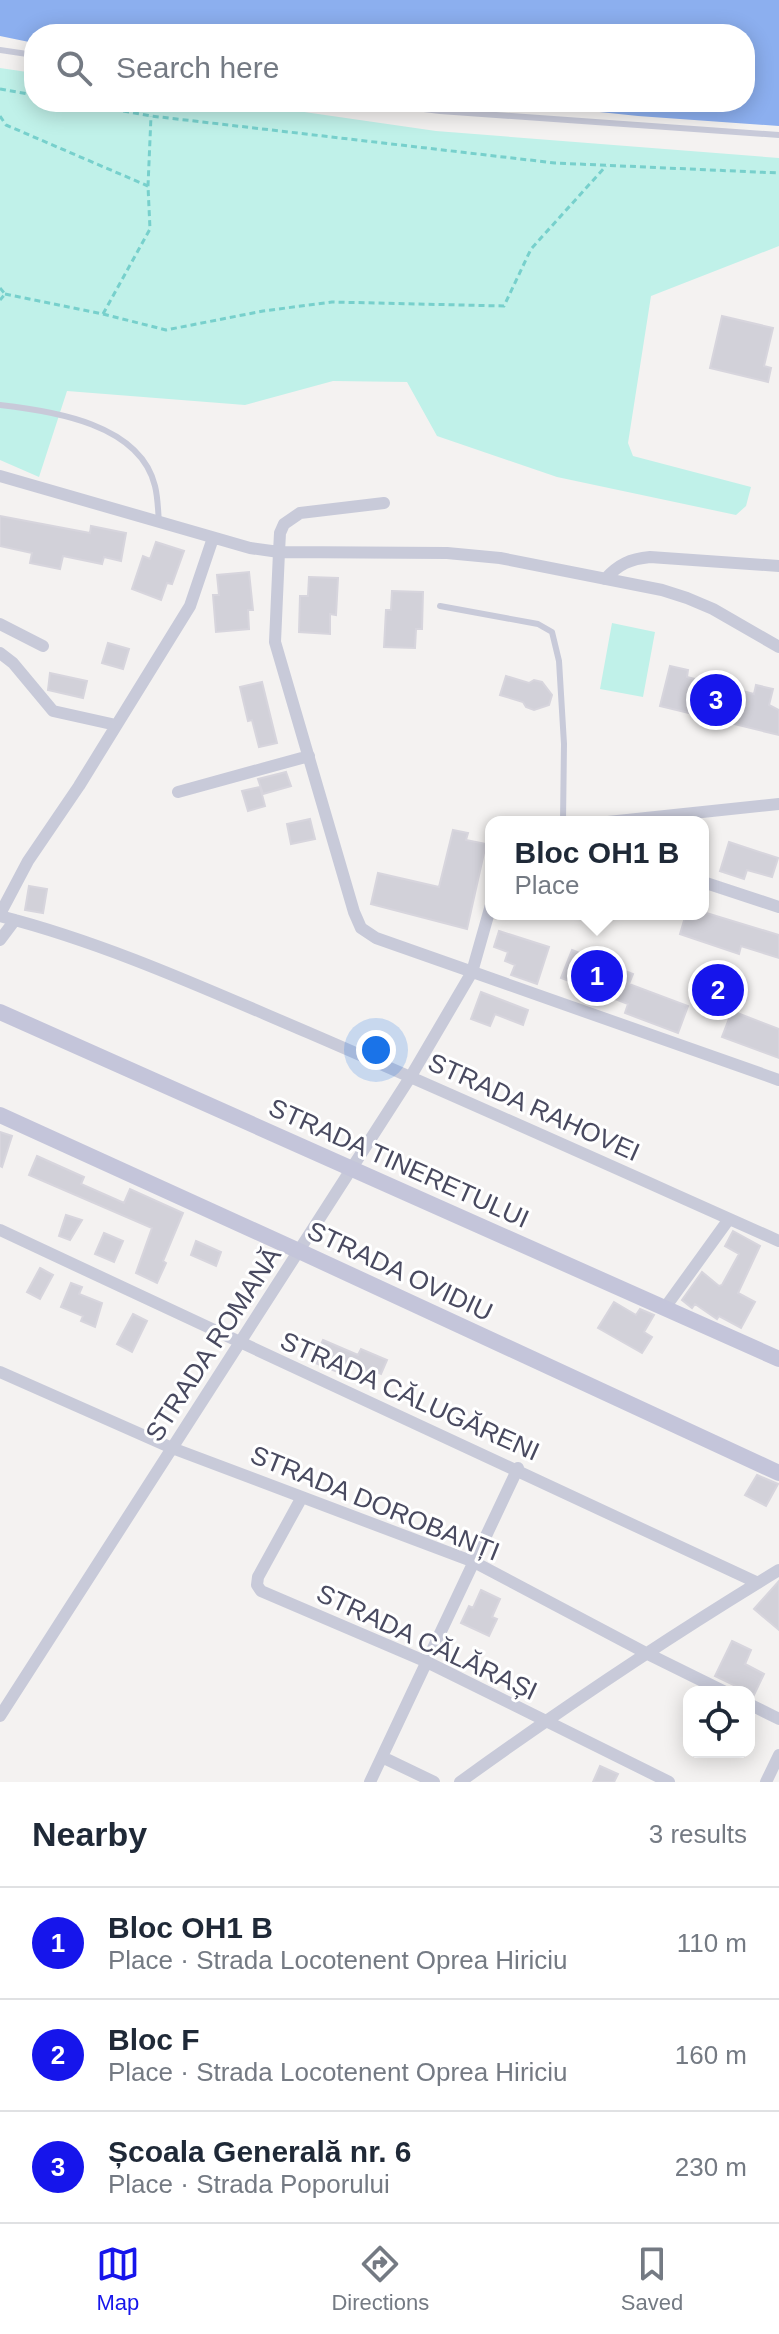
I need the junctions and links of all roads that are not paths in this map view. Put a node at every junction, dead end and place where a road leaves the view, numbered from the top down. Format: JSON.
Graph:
{"nodes":[{"id":1,"x":0,"y":50,"type":"edge"},
{"id":2,"x":24,"y":54,"type":"edge"},
{"id":3,"x":454,"y":112,"type":"edge"},
{"id":4,"x":779,"y":135,"type":"edge"},
{"id":5,"x":0,"y":405,"type":"edge"},
{"id":6,"x":0,"y":476,"type":"edge"},
{"id":7,"x":384,"y":503,"type":"dead end"},
{"id":8,"x":159,"y":523,"type":"junction"},
{"id":9,"x":213,"y":538,"type":"junction"},
{"id":10,"x":279,"y":552,"type":"junction"},
{"id":11,"x":779,"y":566,"type":"edge"},
{"id":12,"x":605,"y":579,"type":"junction"},
{"id":13,"x":440,"y":606,"type":"dead end"},
{"id":14,"x":0,"y":624,"type":"edge"},
{"id":15,"x":43,"y":646,"type":"dead end"},
{"id":16,"x":779,"y":647,"type":"edge"},
{"id":17,"x":0,"y":653,"type":"edge"},
{"id":18,"x":116,"y":725,"type":"junction"},
{"id":19,"x":309,"y":756,"type":"junction"},
{"id":20,"x":178,"y":792,"type":"dead end"},
{"id":21,"x":779,"y":804,"type":"edge"},
{"id":22,"x":563,"y":816,"type":"edge"},
{"id":23,"x":665,"y":816,"type":"edge"},
{"id":24,"x":709,"y":884,"type":"edge"},
{"id":25,"x":779,"y":907,"type":"edge"},
{"id":26,"x":0,"y":915,"type":"edge"},
{"id":27,"x":15,"y":920,"type":"junction"},
{"id":28,"x":487,"y":920,"type":"edge"},
{"id":29,"x":0,"y":940,"type":"edge"},
{"id":30,"x":472,"y":972,"type":"junction"},
{"id":31,"x":0,"y":1012,"type":"edge"},
{"id":32,"x":411,"y":1076,"type":"junction"},
{"id":33,"x":779,"y":1080,"type":"edge"},
{"id":34,"x":0,"y":1115,"type":"edge"},
{"id":35,"x":353,"y":1168,"type":"junction"},
{"id":36,"x":729,"y":1219,"type":"junction"},
{"id":37,"x":0,"y":1230,"type":"edge"},
{"id":38,"x":779,"y":1241,"type":"edge"},
{"id":39,"x":299,"y":1251,"type":"junction"},
{"id":40,"x":664,"y":1309,"type":"junction"},
{"id":41,"x":239,"y":1342,"type":"junction"},
{"id":42,"x":779,"y":1359,"type":"edge"},
{"id":43,"x":0,"y":1372,"type":"edge"},
{"id":44,"x":172,"y":1448,"type":"junction"},
{"id":45,"x":518,"y":1468,"type":"junction"},
{"id":46,"x":779,"y":1473,"type":"edge"},
{"id":47,"x":302,"y":1497,"type":"junction"},
{"id":48,"x":474,"y":1562,"type":"junction"},
{"id":49,"x":779,"y":1570,"type":"edge"},
{"id":50,"x":758,"y":1583,"type":"junction"},
{"id":51,"x":646,"y":1653,"type":"junction"},
{"id":52,"x":427,"y":1662,"type":"junction"},
{"id":53,"x":713,"y":1686,"type":"edge"},
{"id":54,"x":755,"y":1707,"type":"edge"},
{"id":55,"x":0,"y":1716,"type":"edge"},
{"id":56,"x":779,"y":1719,"type":"edge"},
{"id":57,"x":544,"y":1721,"type":"junction"},
{"id":58,"x":779,"y":1755,"type":"edge"},
{"id":59,"x":382,"y":1757,"type":"junction"},
{"id":60,"x":370,"y":1782,"type":"edge"},
{"id":61,"x":434,"y":1782,"type":"edge"},
{"id":62,"x":460,"y":1782,"type":"edge"},
{"id":63,"x":669,"y":1782,"type":"edge"},
{"id":64,"x":766,"y":1782,"type":"edge"}],
"edges":[{"from":1,"to":2,"type":"lane"},
{"from":3,"to":4,"type":"lane"},
{"from":5,"to":8,"type":"lane"},
{"from":6,"to":8,"type":"street"},
{"from":7,"to":10,"type":"street"},
{"from":8,"to":9,"type":"street"},
{"from":9,"to":10,"type":"street"},
{"from":9,"to":18,"type":"street"},
{"from":10,"to":12,"type":"street"},
{"from":10,"to":19,"type":"street"},
{"from":11,"to":12,"type":"street"},
{"from":12,"to":16,"type":"street"},
{"from":13,"to":22,"type":"lane"},
{"from":14,"to":15,"type":"street"},
{"from":17,"to":18,"type":"street"},
{"from":18,"to":26,"type":"street"},
{"from":19,"to":20,"type":"street"},
{"from":19,"to":30,"type":"street"},
{"from":21,"to":23,"type":"street"},
{"from":24,"to":25,"type":"street"},
{"from":26,"to":27,"type":"street","name":"STRADA RAHOVEI"},
{"from":27,"to":29,"type":"street"},
{"from":27,"to":32,"type":"street","name":"STRADA RAHOVEI"},
{"from":28,"to":30,"type":"street","name":"STRADA ROMANĂ"},
{"from":30,"to":32,"type":"street","name":"STRADA ROMANĂ"},
{"from":30,"to":33,"type":"street"},
{"from":31,"to":35,"type":"main road","name":"STRADA TINERETULUI"},
{"from":32,"to":35,"type":"street","name":"STRADA ROMANĂ"},
{"from":32,"to":36,"type":"street","name":"STRADA RAHOVEI"},
{"from":34,"to":39,"type":"main road","name":"STRADA OVIDIU"},
{"from":35,"to":39,"type":"street","name":"STRADA ROMANĂ"},
{"from":35,"to":40,"type":"main road","name":"STRADA TINERETULUI"},
{"from":36,"to":38,"type":"street","name":"STRADA RAHOVEI"},
{"from":36,"to":40,"type":"street"},
{"from":37,"to":41,"type":"street","name":"STRADA CĂLUGĂRENI"},
{"from":39,"to":41,"type":"street","name":"STRADA ROMANĂ"},
{"from":39,"to":46,"type":"main road","name":"STRADA OVIDIU"},
{"from":40,"to":42,"type":"main road","name":"STRADA TINERETULUI"},
{"from":41,"to":44,"type":"street","name":"STRADA ROMANĂ"},
{"from":41,"to":45,"type":"street","name":"STRADA CĂLUGĂRENI"},
{"from":43,"to":44,"type":"street","name":"STRADA DOROBANȚI"},
{"from":44,"to":47,"type":"street","name":"STRADA DOROBANȚI"},
{"from":44,"to":55,"type":"street","name":"STRADA ROMANĂ"},
{"from":45,"to":48,"type":"street"},
{"from":45,"to":50,"type":"street","name":"STRADA CĂLUGĂRENI"},
{"from":47,"to":48,"type":"street","name":"STRADA DOROBANȚI"},
{"from":47,"to":52,"type":"street","name":"STRADA CĂLĂRAȘI"},
{"from":48,"to":51,"type":"street","name":"STRADA DOROBANȚI"},
{"from":48,"to":52,"type":"street"},
{"from":49,"to":50,"type":"street"},
{"from":50,"to":51,"type":"street"},
{"from":51,"to":53,"type":"street","name":"STRADA DOROBANȚI"},
{"from":51,"to":57,"type":"street"},
{"from":52,"to":57,"type":"street","name":"STRADA CĂLĂRAȘI"},
{"from":52,"to":59,"type":"street"},
{"from":54,"to":56,"type":"street"},
{"from":57,"to":62,"type":"street"},
{"from":57,"to":63,"type":"street","name":"STRADA CĂLĂRAȘI"},
{"from":58,"to":64,"type":"street"},
{"from":59,"to":60,"type":"street"},
{"from":59,"to":61,"type":"street"}]}
